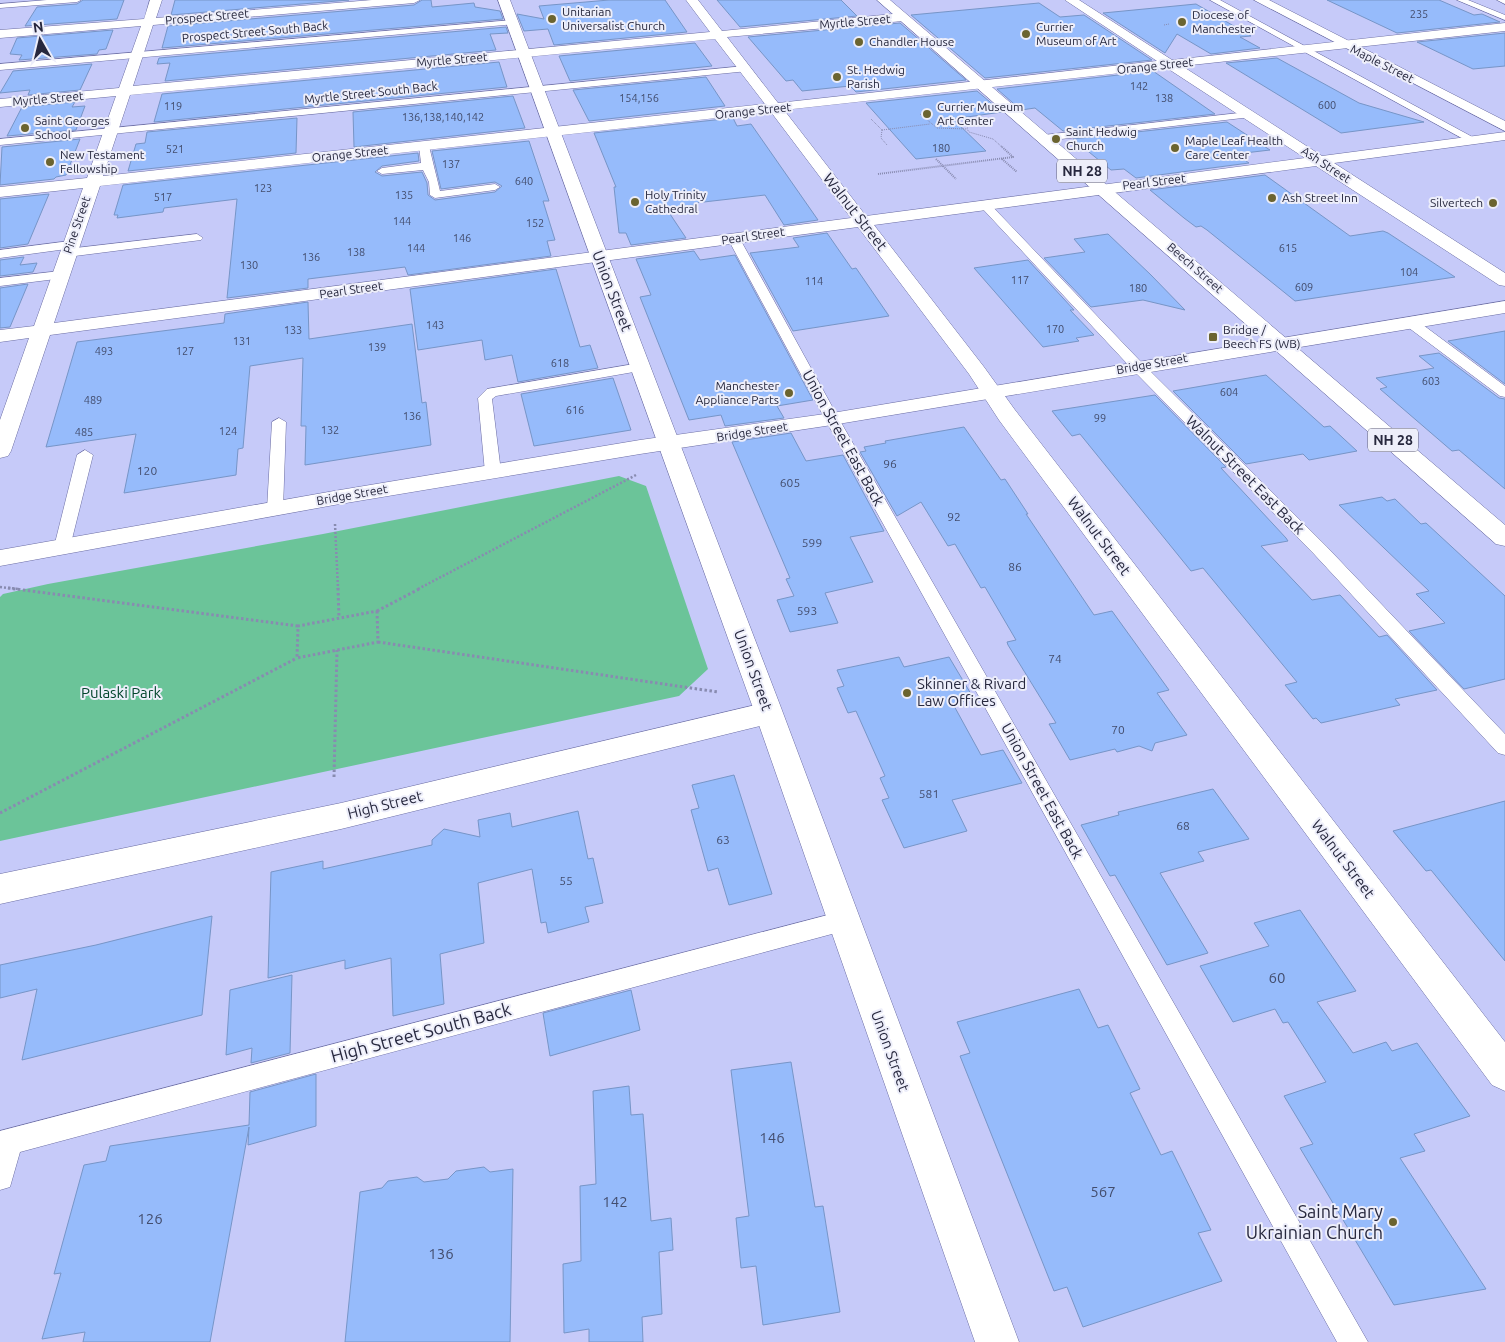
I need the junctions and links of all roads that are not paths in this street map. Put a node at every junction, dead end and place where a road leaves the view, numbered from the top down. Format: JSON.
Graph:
{"nodes":[{"id":1,"x":77,"y":0,"type":"edge"},
{"id":2,"x":156,"y":0,"type":"edge"},
{"id":3,"x":414,"y":0,"type":"edge"},
{"id":4,"x":692,"y":0,"type":"edge"},
{"id":5,"x":883,"y":0,"type":"edge"},
{"id":6,"x":1090,"y":0,"type":"edge"},
{"id":7,"x":1214,"y":0,"type":"edge"},
{"id":8,"x":1260,"y":0,"type":"edge"},
{"id":9,"x":1461,"y":0,"type":"edge"},
{"id":10,"x":1072,"y":1,"type":"edge"},
{"id":11,"x":0,"y":6,"type":"edge"},
{"id":12,"x":508,"y":11,"type":"edge"},
{"id":13,"x":903,"y":18,"type":"junction"},
{"id":14,"x":1505,"y":18,"type":"edge"},
{"id":15,"x":148,"y":22,"type":"junction"},
{"id":16,"x":1505,"y":27,"type":"edge"},
{"id":17,"x":0,"y":34,"type":"edge"},
{"id":18,"x":719,"y":34,"type":"junction"},
{"id":19,"x":1346,"y":45,"type":"junction"},
{"id":20,"x":1307,"y":49,"type":"junction"},
{"id":21,"x":525,"y":53,"type":"junction"},
{"id":22,"x":137,"y":55,"type":"junction"},
{"id":23,"x":1169,"y":64,"type":"junction"},
{"id":24,"x":0,"y":67,"type":"edge"},
{"id":25,"x":745,"y":69,"type":"junction"},
{"id":26,"x":982,"y":85,"type":"junction"},
{"id":27,"x":538,"y":88,"type":"junction"},
{"id":28,"x":124,"y":91,"type":"junction"},
{"id":29,"x":0,"y":103,"type":"edge"},
{"id":30,"x":775,"y":108,"type":"junction"},
{"id":31,"x":1248,"y":115,"type":"junction"},
{"id":32,"x":1505,"y":127,"type":"edge"},
{"id":33,"x":109,"y":131,"type":"junction"},
{"id":34,"x":553,"y":132,"type":"junction"},
{"id":35,"x":1505,"y":136,"type":"edge"},
{"id":36,"x":1044,"y":138,"type":"junction"},
{"id":37,"x":1473,"y":140,"type":"junction"},
{"id":38,"x":0,"y":142,"type":"edge"},
{"id":39,"x":424,"y":146,"type":"junction"},
{"id":40,"x":1318,"y":160,"type":"junction"},
{"id":41,"x":427,"y":166,"type":"junction"},
{"id":42,"x":382,"y":171,"type":"dead end"},
{"id":43,"x":91,"y":183,"type":"junction"},
{"id":44,"x":496,"y":186,"type":"dead end"},
{"id":45,"x":1103,"y":188,"type":"junction"},
{"id":46,"x":0,"y":192,"type":"edge"},
{"id":47,"x":984,"y":204,"type":"junction"},
{"id":48,"x":862,"y":221,"type":"junction"},
{"id":49,"x":197,"y":238,"type":"dead end"},
{"id":50,"x":734,"y":239,"type":"junction"},
{"id":51,"x":69,"y":249,"type":"junction"},
{"id":52,"x":0,"y":254,"type":"edge"},
{"id":53,"x":598,"y":256,"type":"junction"},
{"id":54,"x":60,"y":275,"type":"junction"},
{"id":55,"x":1505,"y":281,"type":"edge"},
{"id":56,"x":0,"y":282,"type":"edge"},
{"id":57,"x":1505,"y":307,"type":"edge"},
{"id":58,"x":1410,"y":322,"type":"junction"},
{"id":59,"x":41,"y":331,"type":"junction"},
{"id":60,"x":0,"y":336,"type":"edge"},
{"id":61,"x":1281,"y":343,"type":"junction"},
{"id":62,"x":1138,"y":366,"type":"junction"},
{"id":63,"x":640,"y":367,"type":"junction"},
{"id":64,"x":991,"y":392,"type":"junction"},
{"id":65,"x":1505,"y":393,"type":"edge"},
{"id":66,"x":832,"y":419,"type":"junction"},
{"id":67,"x":279,"y":422,"type":"dead end"},
{"id":68,"x":669,"y":444,"type":"junction"},
{"id":69,"x":0,"y":450,"type":"edge"},
{"id":70,"x":85,"y":455,"type":"dead end"},
{"id":71,"x":493,"y":472,"type":"junction"},
{"id":72,"x":275,"y":509,"type":"junction"},
{"id":73,"x":1505,"y":538,"type":"edge"},
{"id":74,"x":62,"y":547,"type":"junction"},
{"id":75,"x":0,"y":558,"type":"edge"},
{"id":76,"x":768,"y":713,"type":"junction"},
{"id":77,"x":1505,"y":747,"type":"edge"},
{"id":78,"x":0,"y":889,"type":"edge"},
{"id":79,"x":843,"y":921,"type":"junction"},
{"id":80,"x":1505,"y":1072,"type":"edge"},
{"id":81,"x":5,"y":1142,"type":"edge"},
{"id":82,"x":0,"y":1177,"type":"edge"},
{"id":83,"x":997,"y":1342,"type":"edge"},
{"id":84,"x":1353,"y":1342,"type":"edge"}],
"edges":[{"from":1,"to":11,"type":"lane"},
{"from":2,"to":15,"type":"street","name":"Pine Street"},
{"from":3,"to":15,"type":"street","name":"Prospect Street"},
{"from":4,"to":18,"type":"street","name":"Walnut Street"},
{"from":5,"to":13,"type":"street","name":"Beech Street","number":"NH 28"},
{"from":6,"to":10,"type":"street"},
{"from":7,"to":20,"type":"lane"},
{"from":8,"to":19,"type":"street","name":"Maple Street"},
{"from":9,"to":14,"type":"lane"},
{"from":10,"to":23,"type":"street","name":"Ash Street"},
{"from":12,"to":21,"type":"street","name":"Union Street"},
{"from":12,"to":22,"type":"lane","name":"Prospect Street South Back"},
{"from":13,"to":18,"type":"street","name":"Myrtle Street"},
{"from":13,"to":26,"type":"street","name":"Beech Street","number":"NH 28"},
{"from":15,"to":17,"type":"street","name":"Prospect Street"},
{"from":15,"to":22,"type":"street","name":"Pine Street"},
{"from":16,"to":19,"type":"street","name":"Orange Street"},
{"from":18,"to":21,"type":"street","name":"Myrtle Street"},
{"from":18,"to":25,"type":"street","name":"Walnut Street"},
{"from":19,"to":20,"type":"street","name":"Orange Street"},
{"from":19,"to":32,"type":"street","name":"Maple Street"},
{"from":20,"to":23,"type":"street","name":"Orange Street"},
{"from":20,"to":37,"type":"lane"},
{"from":21,"to":27,"type":"street","name":"Union Street"},
{"from":21,"to":28,"type":"street","name":"Myrtle Street"},
{"from":22,"to":24,"type":"lane","name":"Prospect Street South Back"},
{"from":22,"to":28,"type":"street","name":"Pine Street"},
{"from":23,"to":26,"type":"street","name":"Orange Street"},
{"from":23,"to":31,"type":"street","name":"Ash Street"},
{"from":25,"to":27,"type":"lane","name":"Myrtle Street South Back"},
{"from":25,"to":30,"type":"street","name":"Walnut Street"},
{"from":26,"to":30,"type":"street","name":"Orange Street"},
{"from":26,"to":36,"type":"street","name":"Beech Street","number":"NH 28"},
{"from":27,"to":33,"type":"lane","name":"Myrtle Street South Back"},
{"from":27,"to":34,"type":"street","name":"Union Street"},
{"from":28,"to":29,"type":"street","name":"Myrtle Street"},
{"from":28,"to":33,"type":"street","name":"Pine Street"},
{"from":30,"to":34,"type":"street","name":"Orange Street"},
{"from":30,"to":48,"type":"street","name":"Walnut Street"},
{"from":31,"to":36,"type":"lane"},
{"from":31,"to":40,"type":"street","name":"Ash Street"},
{"from":33,"to":38,"type":"lane","name":"Myrtle Street South Back"},
{"from":33,"to":43,"type":"street","name":"Pine Street"},
{"from":34,"to":39,"type":"street","name":"Orange Street"},
{"from":34,"to":53,"type":"street","name":"Union Street"},
{"from":35,"to":37,"type":"street","name":"Pearl Street"},
{"from":36,"to":45,"type":"street","name":"Beech Street","number":"NH 28"},
{"from":37,"to":40,"type":"street","name":"Pearl Street"},
{"from":39,"to":41,"type":"lane"},
{"from":39,"to":43,"type":"street","name":"Orange Street"},
{"from":40,"to":45,"type":"street","name":"Pearl Street"},
{"from":40,"to":55,"type":"street","name":"Ash Street"},
{"from":41,"to":42,"type":"lane"},
{"from":41,"to":44,"type":"lane"},
{"from":43,"to":46,"type":"street","name":"Orange Street"},
{"from":43,"to":51,"type":"street","name":"Pine Street"},
{"from":45,"to":47,"type":"street","name":"Pearl Street"},
{"from":45,"to":61,"type":"street","name":"Beech Street","number":"NH 28"},
{"from":47,"to":48,"type":"street","name":"Pearl Street"},
{"from":47,"to":62,"type":"lane","name":"Walnut Street East Back"},
{"from":48,"to":50,"type":"street","name":"Pearl Street"},
{"from":48,"to":64,"type":"street","name":"Walnut Street"},
{"from":49,"to":51,"type":"lane"},
{"from":50,"to":53,"type":"street","name":"Pearl Street"},
{"from":50,"to":66,"type":"lane","name":"Union Street East Back"},
{"from":51,"to":52,"type":"lane"},
{"from":51,"to":54,"type":"street","name":"Pine Street"},
{"from":53,"to":59,"type":"street","name":"Pearl Street"},
{"from":53,"to":63,"type":"street","name":"Union Street"},
{"from":54,"to":56,"type":"lane"},
{"from":54,"to":59,"type":"street","name":"Pine Street"},
{"from":57,"to":58,"type":"street","name":"Bridge Street"},
{"from":58,"to":61,"type":"street","name":"Bridge Street"},
{"from":58,"to":65,"type":"lane"},
{"from":59,"to":60,"type":"street","name":"Pearl Street"},
{"from":59,"to":69,"type":"street","name":"Pine Street"},
{"from":61,"to":62,"type":"street","name":"Bridge Street"},
{"from":61,"to":73,"type":"street","name":"Beech Street","number":"NH 28"},
{"from":62,"to":64,"type":"street","name":"Bridge Street"},
{"from":62,"to":77,"type":"lane","name":"Walnut Street East Back"},
{"from":63,"to":68,"type":"street","name":"Union Street"},
{"from":63,"to":71,"type":"lane"},
{"from":64,"to":66,"type":"street","name":"Bridge Street"},
{"from":64,"to":80,"type":"street","name":"Walnut Street"},
{"from":66,"to":68,"type":"street","name":"Bridge Street"},
{"from":66,"to":84,"type":"lane","name":"Union Street East Back"},
{"from":67,"to":72,"type":"lane"},
{"from":68,"to":71,"type":"street","name":"Bridge Street"},
{"from":68,"to":76,"type":"street","name":"Union Street"},
{"from":70,"to":74,"type":"lane"},
{"from":71,"to":72,"type":"street","name":"Bridge Street"},
{"from":72,"to":74,"type":"street","name":"Bridge Street"},
{"from":74,"to":75,"type":"street","name":"Bridge Street"},
{"from":76,"to":78,"type":"street","name":"High Street"},
{"from":76,"to":79,"type":"street","name":"Union Street"},
{"from":79,"to":81,"type":"lane","name":"High Street South Back"},
{"from":79,"to":83,"type":"street","name":"Union Street"},
{"from":81,"to":82,"type":"lane"}]}
